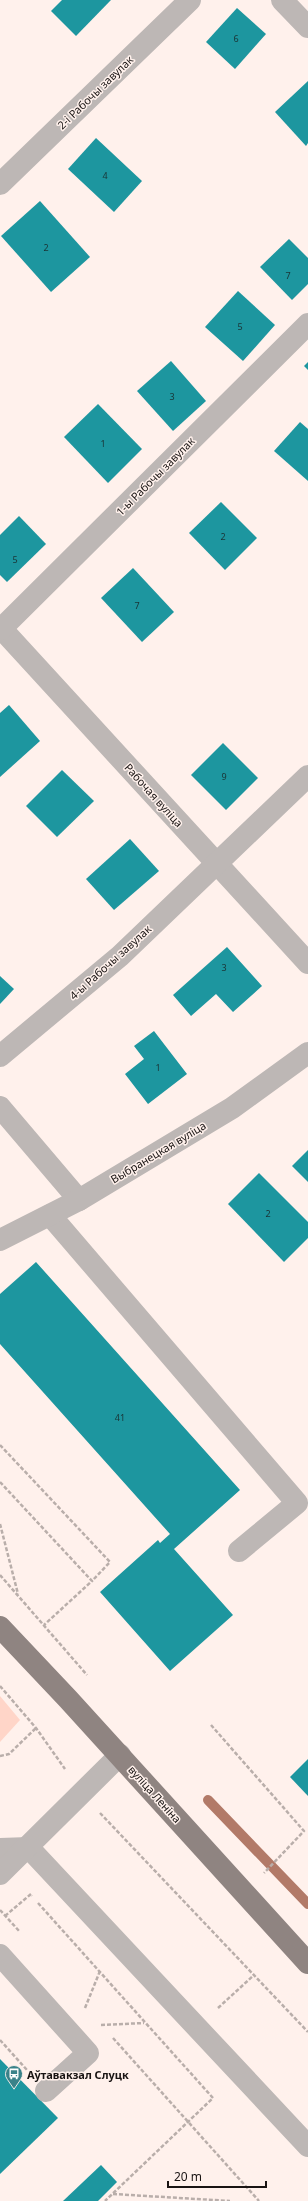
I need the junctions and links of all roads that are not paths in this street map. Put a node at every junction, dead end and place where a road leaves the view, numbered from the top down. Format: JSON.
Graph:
{"nodes":[{"id":1,"x":190,"y":0,"type":"edge"},
{"id":2,"x":282,"y":0,"type":"edge"},
{"id":3,"x":308,"y":27,"type":"edge"},
{"id":4,"x":0,"y":184,"type":"edge"},
{"id":5,"x":308,"y":324,"type":"edge"},
{"id":6,"x":1,"y":628,"type":"edge"},
{"id":7,"x":308,"y":776,"type":"edge"},
{"id":8,"x":215,"y":863,"type":"junction"},
{"id":9,"x":308,"y":963,"type":"edge"},
{"id":10,"x":308,"y":1053,"type":"edge"},
{"id":11,"x":0,"y":1056,"type":"edge"},
{"id":12,"x":0,"y":1107,"type":"edge"},
{"id":13,"x":79,"y":1200,"type":"junction"},
{"id":14,"x":50,"y":1215,"type":"junction"},
{"id":15,"x":0,"y":1240,"type":"edge"},
{"id":16,"x":239,"y":1551,"type":"dead end"},
{"id":17,"x":0,"y":1627,"type":"edge"},
{"id":18,"x":120,"y":1756,"type":"junction"},
{"id":19,"x":29,"y":1848,"type":"junction"},
{"id":20,"x":0,"y":1849,"type":"edge"},
{"id":21,"x":0,"y":1874,"type":"edge"},
{"id":22,"x":0,"y":1955,"type":"edge"},
{"id":23,"x":308,"y":1963,"type":"edge"},
{"id":24,"x":46,"y":2091,"type":"dead end"},
{"id":25,"x":308,"y":2146,"type":"edge"}],
"edges":[{"from":1,"to":4,"type":"street","name":"2-і Рабочы завулак"},
{"from":2,"to":3,"type":"street"},
{"from":5,"to":6,"type":"street","name":"1-ы Рабочы завулак"},
{"from":6,"to":8,"type":"street","name":"Рабочая вуліца"},
{"from":7,"to":8,"type":"street","name":"4-ы Рабочы завулак"},
{"from":8,"to":9,"type":"street","name":"Рабочая вуліца"},
{"from":8,"to":11,"type":"street","name":"4-ы Рабочы завулак"},
{"from":10,"to":13,"type":"street","name":"Выбранецкая вуліца"},
{"from":12,"to":13,"type":"street"},
{"from":13,"to":14,"type":"street","name":"Выбранецкая вуліца"},
{"from":14,"to":15,"type":"street","name":"Выбранецкая вуліца"},
{"from":14,"to":16,"type":"street"},
{"from":17,"to":18,"type":"main road","name":"вуліца Леніна"},
{"from":18,"to":19,"type":"street"},
{"from":18,"to":23,"type":"main road","name":"вуліца Леніна"},
{"from":19,"to":20,"type":"street"},
{"from":19,"to":21,"type":"street"},
{"from":19,"to":25,"type":"street"},
{"from":22,"to":24,"type":"street"}]}
